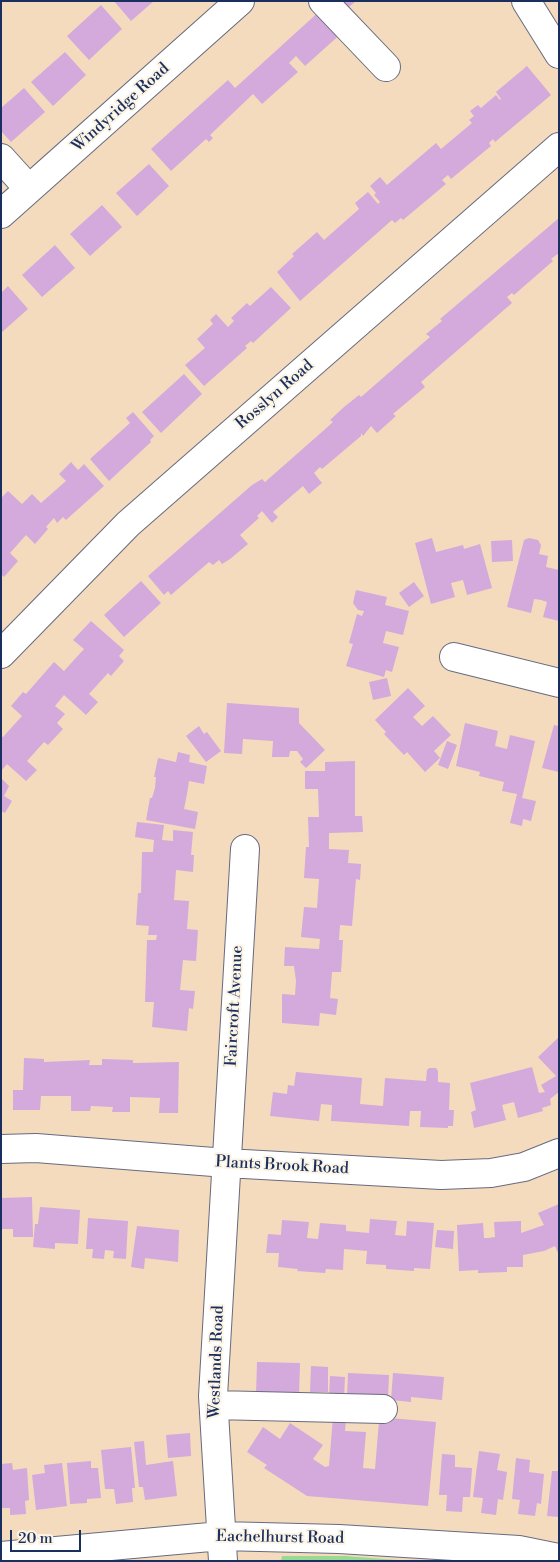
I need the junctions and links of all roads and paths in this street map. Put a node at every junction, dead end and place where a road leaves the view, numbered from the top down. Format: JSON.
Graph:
{"nodes":[{"id":1,"x":240,"y":1,"type":"edge"},
{"id":2,"x":323,"y":1,"type":"edge"},
{"id":3,"x":526,"y":1,"type":"edge"},
{"id":4,"x":559,"y":54,"type":"edge"},
{"id":5,"x":386,"y":67,"type":"dead end"},
{"id":6,"x":559,"y":147,"type":"edge"},
{"id":7,"x":1,"y":158,"type":"edge"},
{"id":8,"x":29,"y":189,"type":"junction"},
{"id":9,"x":1,"y":214,"type":"edge"},
{"id":10,"x":1,"y":654,"type":"edge"},
{"id":11,"x":454,"y":657,"type":"dead end"},
{"id":12,"x":559,"y":683,"type":"edge"},
{"id":13,"x":245,"y":849,"type":"dead end"},
{"id":14,"x":1,"y":1149,"type":"edge"},
{"id":15,"x":559,"y":1153,"type":"edge"},
{"id":16,"x":226,"y":1163,"type":"junction"},
{"id":17,"x":214,"y":1405,"type":"junction"},
{"id":18,"x":384,"y":1409,"type":"dead end"},
{"id":19,"x":222,"y":1548,"type":"edge"},
{"id":20,"x":1,"y":1556,"type":"edge"},
{"id":21,"x":559,"y":1558,"type":"edge"}],
"edges":[{"from":1,"to":8,"type":"street","name":"Windyridge Road"},
{"from":2,"to":5,"type":"street"},
{"from":3,"to":4,"type":"street"},
{"from":6,"to":10,"type":"street","name":"Rosslyn Road"},
{"from":7,"to":8,"type":"street"},
{"from":8,"to":9,"type":"street","name":"Windyridge Road"},
{"from":11,"to":12,"type":"street"},
{"from":13,"to":16,"type":"street","name":"Faircroft Avenue"},
{"from":14,"to":16,"type":"street","name":"Plants Brook Road"},
{"from":15,"to":16,"type":"street","name":"Plants Brook Road"},
{"from":16,"to":17,"type":"street","name":"Westlands Road"},
{"from":17,"to":18,"type":"street"},
{"from":17,"to":19,"type":"street","name":"Westlands Road"},
{"from":19,"to":20,"type":"street","name":"Eachelhurst Road"},
{"from":19,"to":21,"type":"street","name":"Eachelhurst Road"}]}
